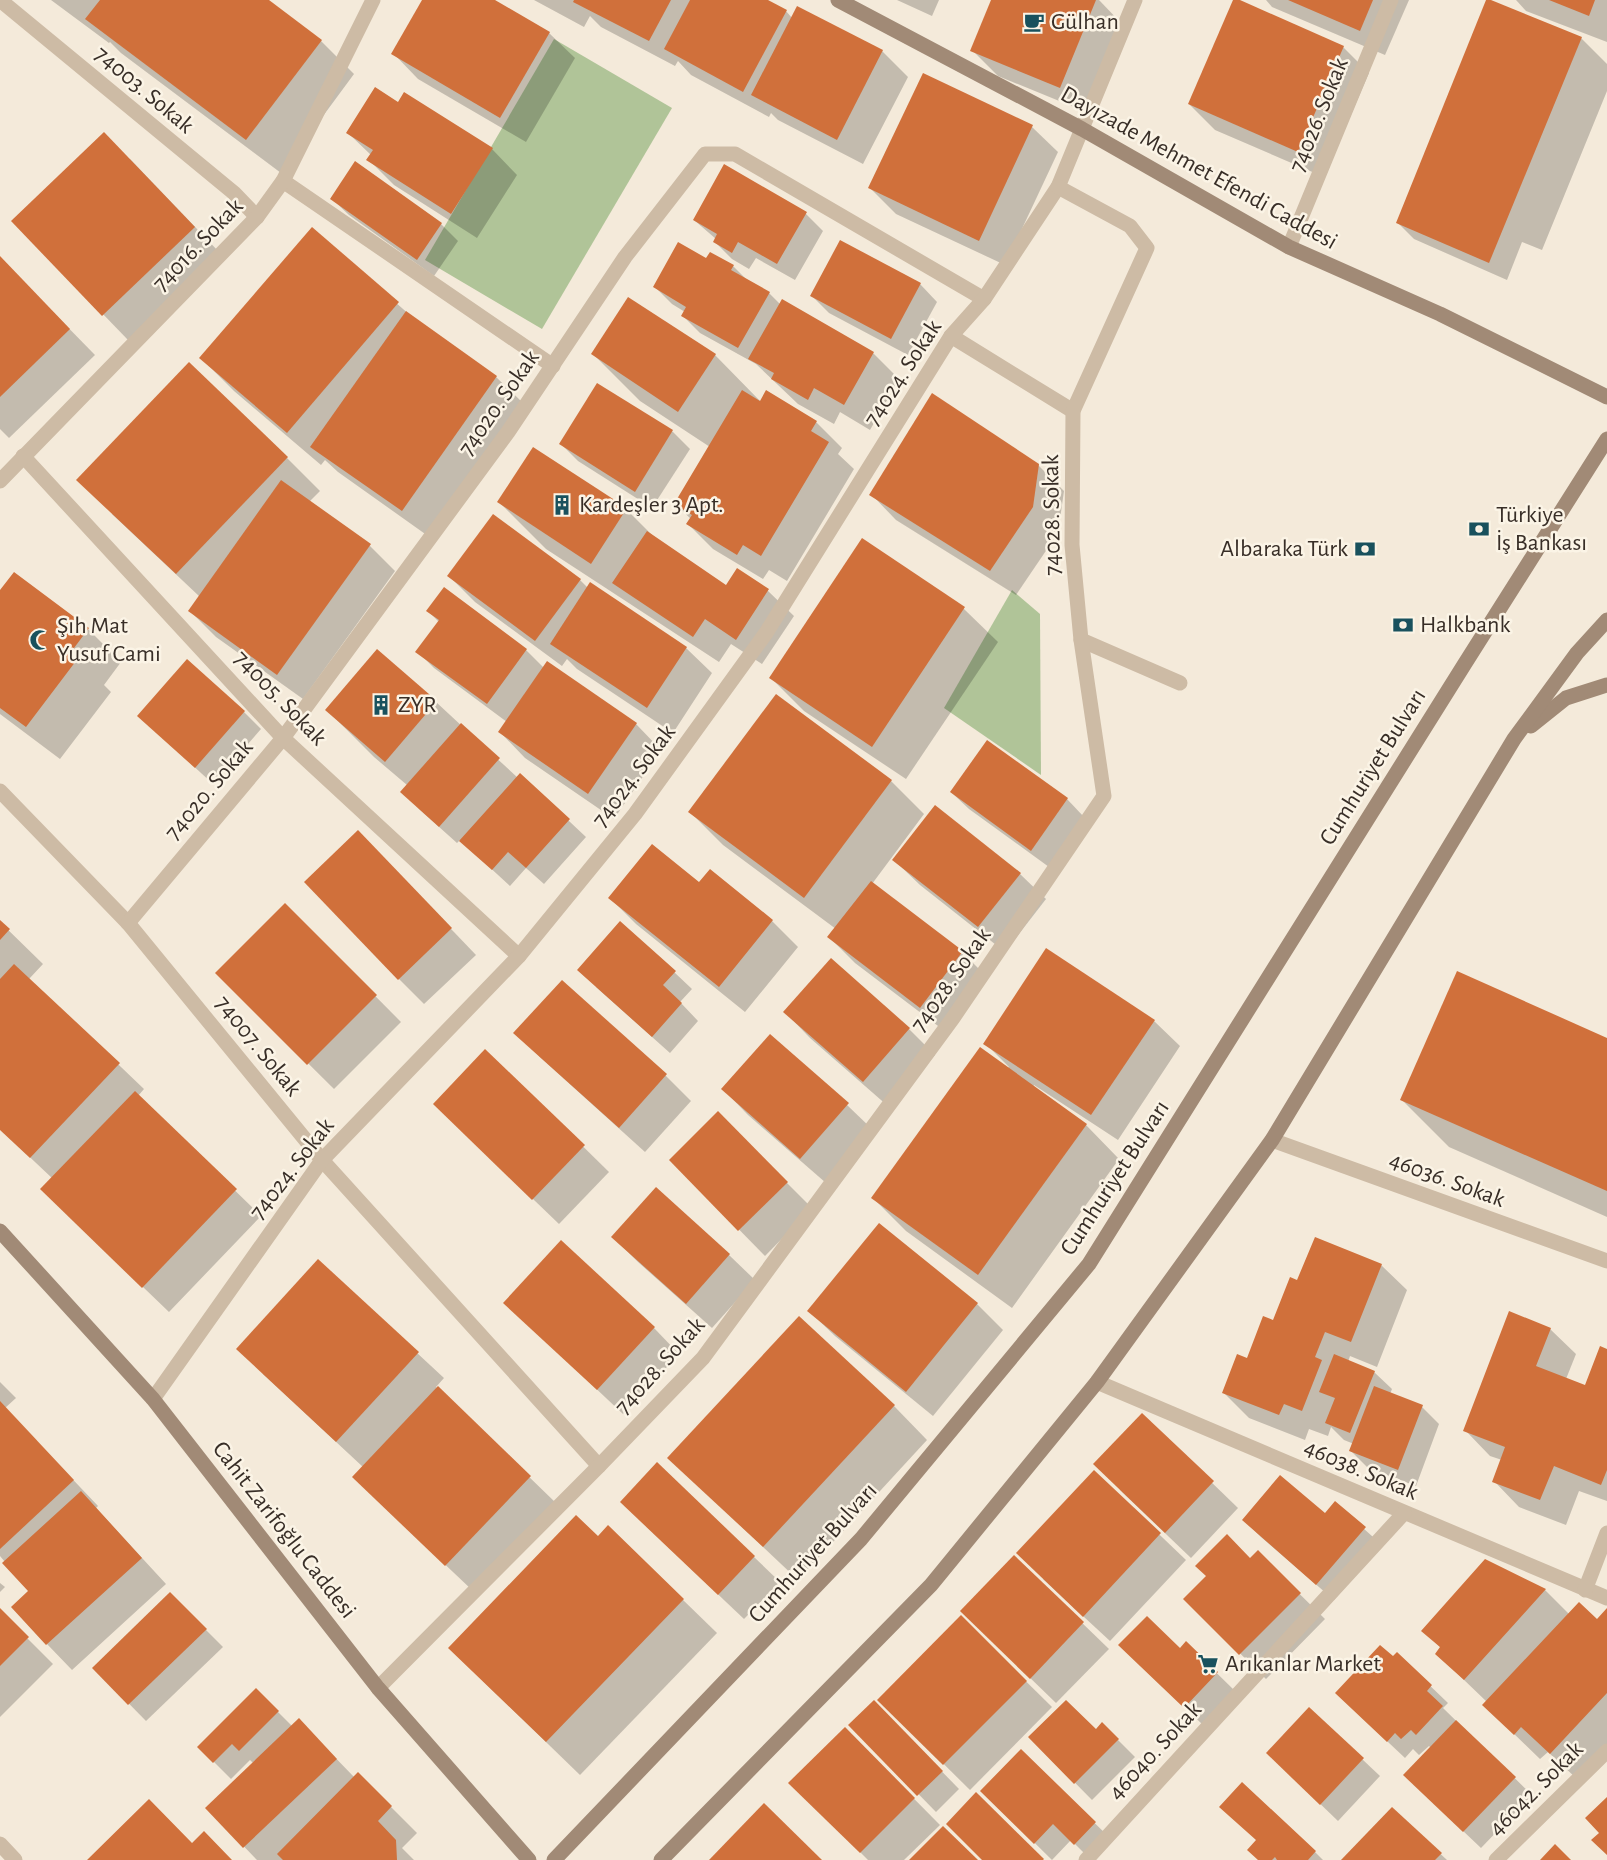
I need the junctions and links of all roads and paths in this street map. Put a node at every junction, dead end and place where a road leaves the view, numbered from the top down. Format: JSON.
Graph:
{"nodes":[{"id":1,"x":0,"y":0,"type":"edge"},
{"id":2,"x":373,"y":0,"type":"edge"},
{"id":3,"x":838,"y":0,"type":"edge"},
{"id":4,"x":1135,"y":0,"type":"edge"},
{"id":5,"x":1391,"y":0,"type":"edge"},
{"id":6,"x":1082,"y":129,"type":"junction"},
{"id":7,"x":283,"y":181,"type":"junction"},
{"id":8,"x":1058,"y":188,"type":"junction"},
{"id":9,"x":258,"y":217,"type":"junction"},
{"id":10,"x":1289,"y":247,"type":"junction"},
{"id":11,"x":984,"y":299,"type":"junction"},
{"id":12,"x":951,"y":336,"type":"junction"},
{"id":13,"x":553,"y":366,"type":"junction"},
{"id":14,"x":1607,"y":397,"type":"edge"},
{"id":15,"x":1073,"y":411,"type":"junction"},
{"id":16,"x":1607,"y":439,"type":"edge"},
{"id":17,"x":23,"y":456,"type":"junction"},
{"id":18,"x":0,"y":481,"type":"edge"},
{"id":19,"x":1607,"y":620,"type":"edge"},
{"id":20,"x":1081,"y":640,"type":"junction"},
{"id":21,"x":1180,"y":683,"type":"dead end"},
{"id":22,"x":1607,"y":685,"type":"edge"},
{"id":23,"x":283,"y":738,"type":"junction"},
{"id":24,"x":1514,"y":739,"type":"junction"},
{"id":25,"x":0,"y":791,"type":"edge"},
{"id":26,"x":128,"y":923,"type":"junction"},
{"id":27,"x":519,"y":956,"type":"junction"},
{"id":28,"x":1272,"y":1140,"type":"junction"},
{"id":29,"x":321,"y":1160,"type":"junction"},
{"id":30,"x":0,"y":1231,"type":"edge"},
{"id":31,"x":1607,"y":1261,"type":"edge"},
{"id":32,"x":1097,"y":1382,"type":"junction"},
{"id":33,"x":153,"y":1399,"type":"junction"},
{"id":34,"x":599,"y":1466,"type":"junction"},
{"id":35,"x":1404,"y":1513,"type":"junction"},
{"id":36,"x":1607,"y":1533,"type":"edge"},
{"id":37,"x":1585,"y":1590,"type":"junction"},
{"id":38,"x":1607,"y":1598,"type":"edge"},
{"id":39,"x":378,"y":1688,"type":"junction"},
{"id":40,"x":1607,"y":1751,"type":"edge"},
{"id":41,"x":0,"y":1844,"type":"edge"},
{"id":42,"x":15,"y":1860,"type":"edge"},
{"id":43,"x":529,"y":1860,"type":"edge"},
{"id":44,"x":554,"y":1860,"type":"edge"},
{"id":45,"x":661,"y":1860,"type":"edge"},
{"id":46,"x":1086,"y":1860,"type":"edge"},
{"id":47,"x":1496,"y":1860,"type":"edge"}],
"edges":[{"from":1,"to":9,"type":"street","name":"74003. Sokak"},
{"from":2,"to":7,"type":"street","name":"74016. Sokak"},
{"from":3,"to":6,"type":"main road","name":"Dayızade Mehmet Efendi Caddesi"},
{"from":4,"to":6,"type":"street","name":"74024. Sokak"},
{"from":5,"to":10,"type":"street","name":"74026. Sokak"},
{"from":6,"to":8,"type":"street","name":"74024. Sokak"},
{"from":6,"to":10,"type":"main road","name":"Dayızade Mehmet Efendi Caddesi"},
{"from":7,"to":9,"type":"street","name":"74016. Sokak"},
{"from":7,"to":13,"type":"street"},
{"from":8,"to":11,"type":"street","name":"74024. Sokak"},
{"from":8,"to":15,"type":"street","name":"74028. Sokak"},
{"from":9,"to":17,"type":"street","name":"74016. Sokak"},
{"from":10,"to":14,"type":"main road","name":"Dayızade Mehmet Efendi Caddesi"},
{"from":11,"to":12,"type":"street","name":"74024. Sokak"},
{"from":11,"to":13,"type":"street","name":"74020. Sokak"},
{"from":12,"to":15,"type":"street"},
{"from":12,"to":27,"type":"street","name":"74024. Sokak"},
{"from":13,"to":23,"type":"street","name":"74020. Sokak"},
{"from":15,"to":20,"type":"street","name":"74028. Sokak"},
{"from":16,"to":44,"type":"main road","name":"Cumhuriyet Bulvarı"},
{"from":17,"to":18,"type":"street","name":"74016. Sokak"},
{"from":17,"to":23,"type":"street","name":"74005. Sokak"},
{"from":19,"to":24,"type":"main road"},
{"from":20,"to":21,"type":"street"},
{"from":20,"to":34,"type":"street","name":"74028. Sokak"},
{"from":22,"to":24,"type":"main road"},
{"from":23,"to":26,"type":"street","name":"74020. Sokak"},
{"from":23,"to":27,"type":"street","name":"74005. Sokak"},
{"from":24,"to":28,"type":"main road"},
{"from":25,"to":26,"type":"street","name":"74007. Sokak"},
{"from":26,"to":29,"type":"street","name":"74007. Sokak"},
{"from":27,"to":29,"type":"street","name":"74024. Sokak"},
{"from":28,"to":31,"type":"street","name":"46036. Sokak"},
{"from":28,"to":32,"type":"main road"},
{"from":29,"to":33,"type":"street","name":"74024. Sokak"},
{"from":29,"to":34,"type":"street","name":"74007. Sokak"},
{"from":30,"to":33,"type":"main road","name":"Cahit Zarifoğlu Caddesi"},
{"from":32,"to":35,"type":"street","name":"46038. Sokak"},
{"from":32,"to":45,"type":"main road"},
{"from":33,"to":39,"type":"main road","name":"Cahit Zarifoğlu Caddesi"},
{"from":34,"to":39,"type":"street","name":"74028. Sokak"},
{"from":35,"to":37,"type":"street","name":"46038. Sokak"},
{"from":35,"to":46,"type":"street","name":"46040. Sokak"},
{"from":36,"to":37,"type":"street"},
{"from":37,"to":38,"type":"street","name":"46038. Sokak"},
{"from":39,"to":43,"type":"main road","name":"Cahit Zarifoğlu Caddesi"},
{"from":40,"to":47,"type":"street","name":"46042. Sokak"},
{"from":41,"to":42,"type":"street"}]}
